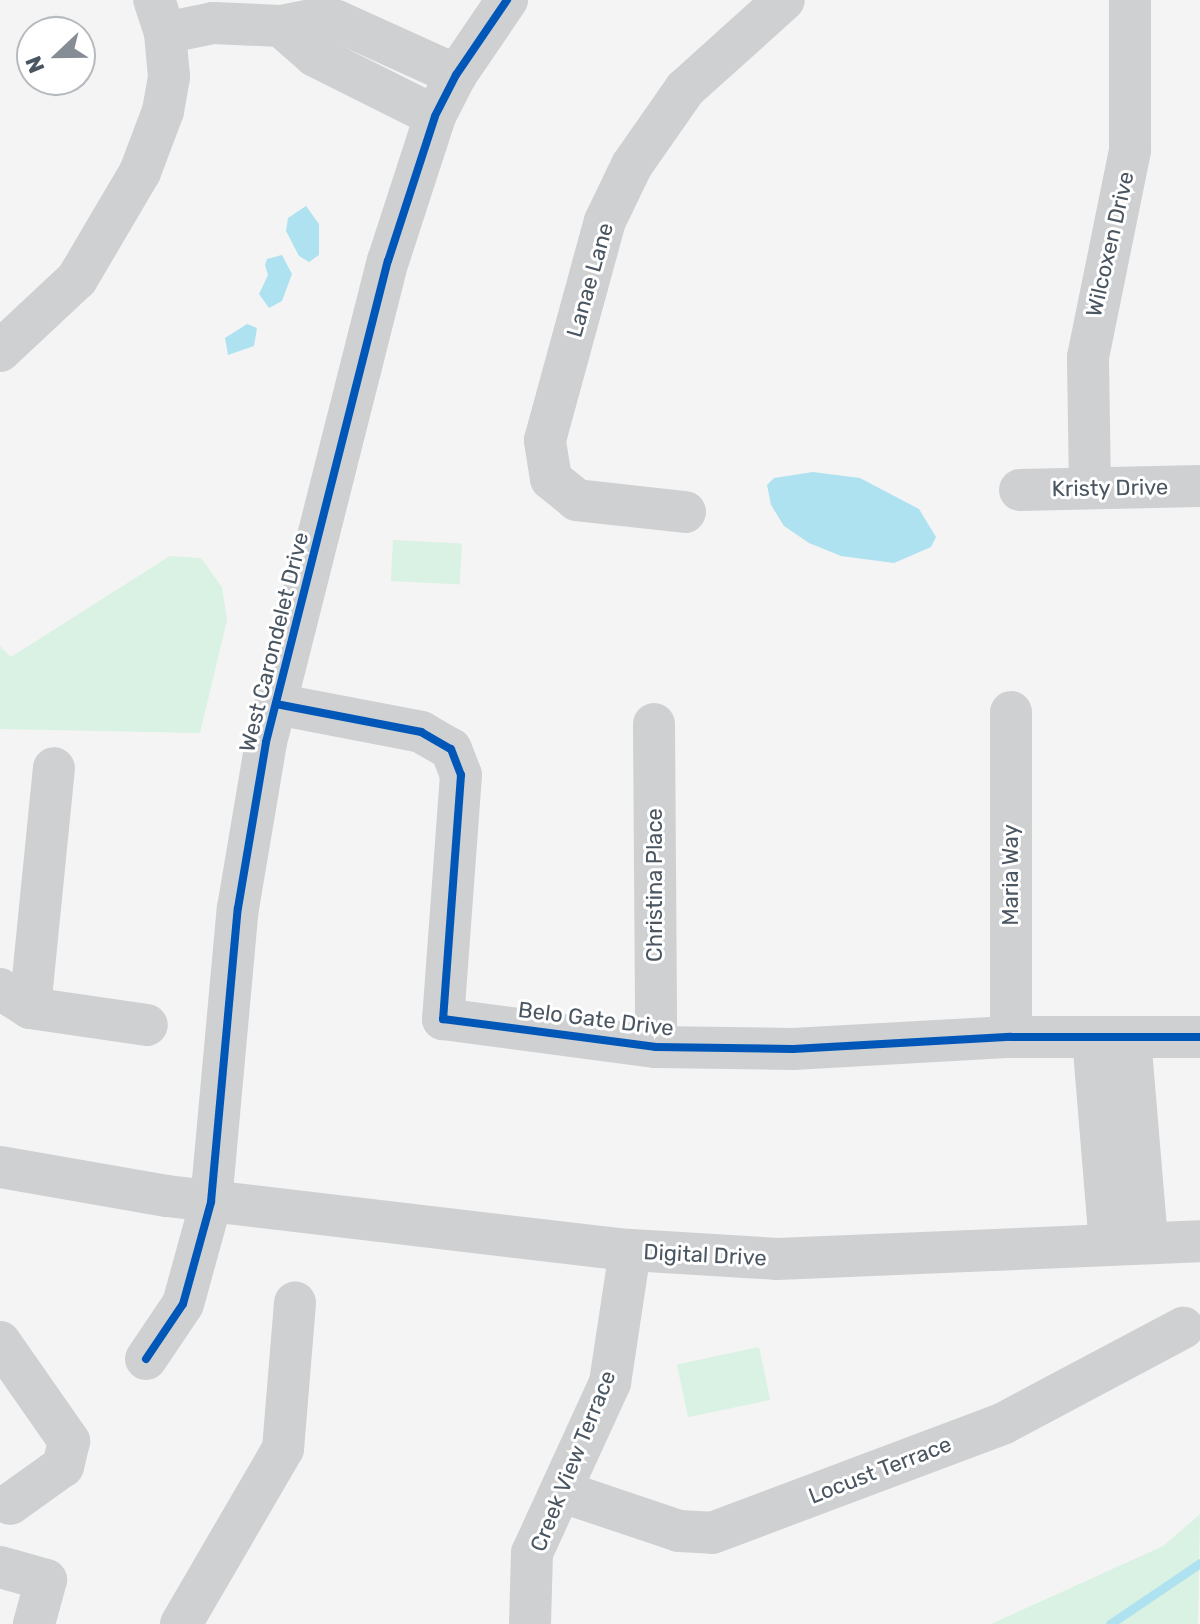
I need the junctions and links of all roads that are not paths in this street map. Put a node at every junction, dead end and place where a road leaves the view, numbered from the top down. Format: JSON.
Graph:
{"nodes":[{"id":1,"x":507,"y":0,"type":"edge"},
{"id":2,"x":784,"y":0,"type":"edge"},
{"id":3,"x":1130,"y":0,"type":"edge"},
{"id":4,"x":160,"y":16,"type":"edge"},
{"id":5,"x":281,"y":26,"type":"junction"},
{"id":6,"x":456,"y":75,"type":"junction"},
{"id":7,"x":435,"y":116,"type":"junction"},
{"id":8,"x":0,"y":351,"type":"edge"},
{"id":9,"x":1200,"y":486,"type":"edge"},
{"id":10,"x":1090,"y":488,"type":"junction"},
{"id":11,"x":1020,"y":490,"type":"dead end"},
{"id":12,"x":685,"y":512,"type":"dead end"},
{"id":13,"x":276,"y":704,"type":"junction"},
{"id":14,"x":1011,"y":712,"type":"dead end"},
{"id":15,"x":654,"y":724,"type":"dead end"},
{"id":16,"x":54,"y":768,"type":"dead end"},
{"id":17,"x":15,"y":998,"type":"edge"},
{"id":18,"x":147,"y":1025,"type":"dead end"},
{"id":19,"x":1011,"y":1037,"type":"junction"},
{"id":20,"x":1200,"y":1037,"type":"edge"},
{"id":21,"x":1111,"y":1038,"type":"junction"},
{"id":22,"x":656,"y":1047,"type":"junction"},
{"id":23,"x":0,"y":1167,"type":"edge"},
{"id":24,"x":211,"y":1202,"type":"junction"},
{"id":25,"x":1200,"y":1241,"type":"edge"},
{"id":26,"x":1129,"y":1242,"type":"junction"},
{"id":27,"x":630,"y":1250,"type":"junction"},
{"id":28,"x":295,"y":1302,"type":"dead end"},
{"id":29,"x":1183,"y":1328,"type":"dead end"},
{"id":30,"x":0,"y":1342,"type":"edge"},
{"id":31,"x":146,"y":1359,"type":"dead end"},
{"id":32,"x":563,"y":1492,"type":"junction"},
{"id":33,"x":10,"y":1504,"type":"dead end"},
{"id":34,"x":0,"y":1567,"type":"edge"},
{"id":35,"x":34,"y":1624,"type":"edge"},
{"id":36,"x":181,"y":1624,"type":"edge"},
{"id":37,"x":530,"y":1624,"type":"edge"}],
"edges":[{"from":1,"to":6,"type":"street","name":"West Carondelet Drive"},
{"from":2,"to":12,"type":"street","name":"Lanae Lane"},
{"from":3,"to":10,"type":"street","name":"Wilcoxen Drive"},
{"from":4,"to":5,"type":"street"},
{"from":4,"to":8,"type":"street"},
{"from":5,"to":6,"type":"street"},
{"from":5,"to":7,"type":"street"},
{"from":6,"to":7,"type":"street","name":"West Carondelet Drive"},
{"from":7,"to":13,"type":"street","name":"West Carondelet Drive"},
{"from":9,"to":10,"type":"street","name":"Kristy Drive"},
{"from":10,"to":11,"type":"street","name":"Kristy Drive"},
{"from":13,"to":22,"type":"street","name":"Belo Gate Drive"},
{"from":13,"to":24,"type":"street","name":"West Carondelet Drive"},
{"from":14,"to":19,"type":"street","name":"Maria Way"},
{"from":15,"to":22,"type":"street","name":"Christina Place"},
{"from":16,"to":17,"type":"street"},
{"from":17,"to":18,"type":"street"},
{"from":19,"to":21,"type":"street","name":"Belo Gate Drive"},
{"from":19,"to":22,"type":"street","name":"Belo Gate Drive"},
{"from":20,"to":21,"type":"street","name":"Belo Gate Drive"},
{"from":21,"to":26,"type":"street"},
{"from":23,"to":24,"type":"street","name":"Digital Drive"},
{"from":24,"to":27,"type":"street","name":"Digital Drive"},
{"from":24,"to":31,"type":"street","name":"West Carondelet Drive"},
{"from":25,"to":26,"type":"street","name":"Digital Drive"},
{"from":26,"to":27,"type":"street","name":"Digital Drive"},
{"from":27,"to":32,"type":"street","name":"Creek View Terrace"},
{"from":28,"to":36,"type":"street"},
{"from":29,"to":32,"type":"street","name":"Locust Terrace"},
{"from":30,"to":33,"type":"street"},
{"from":32,"to":37,"type":"street","name":"Creek View Terrace"},
{"from":34,"to":35,"type":"street"}]}
